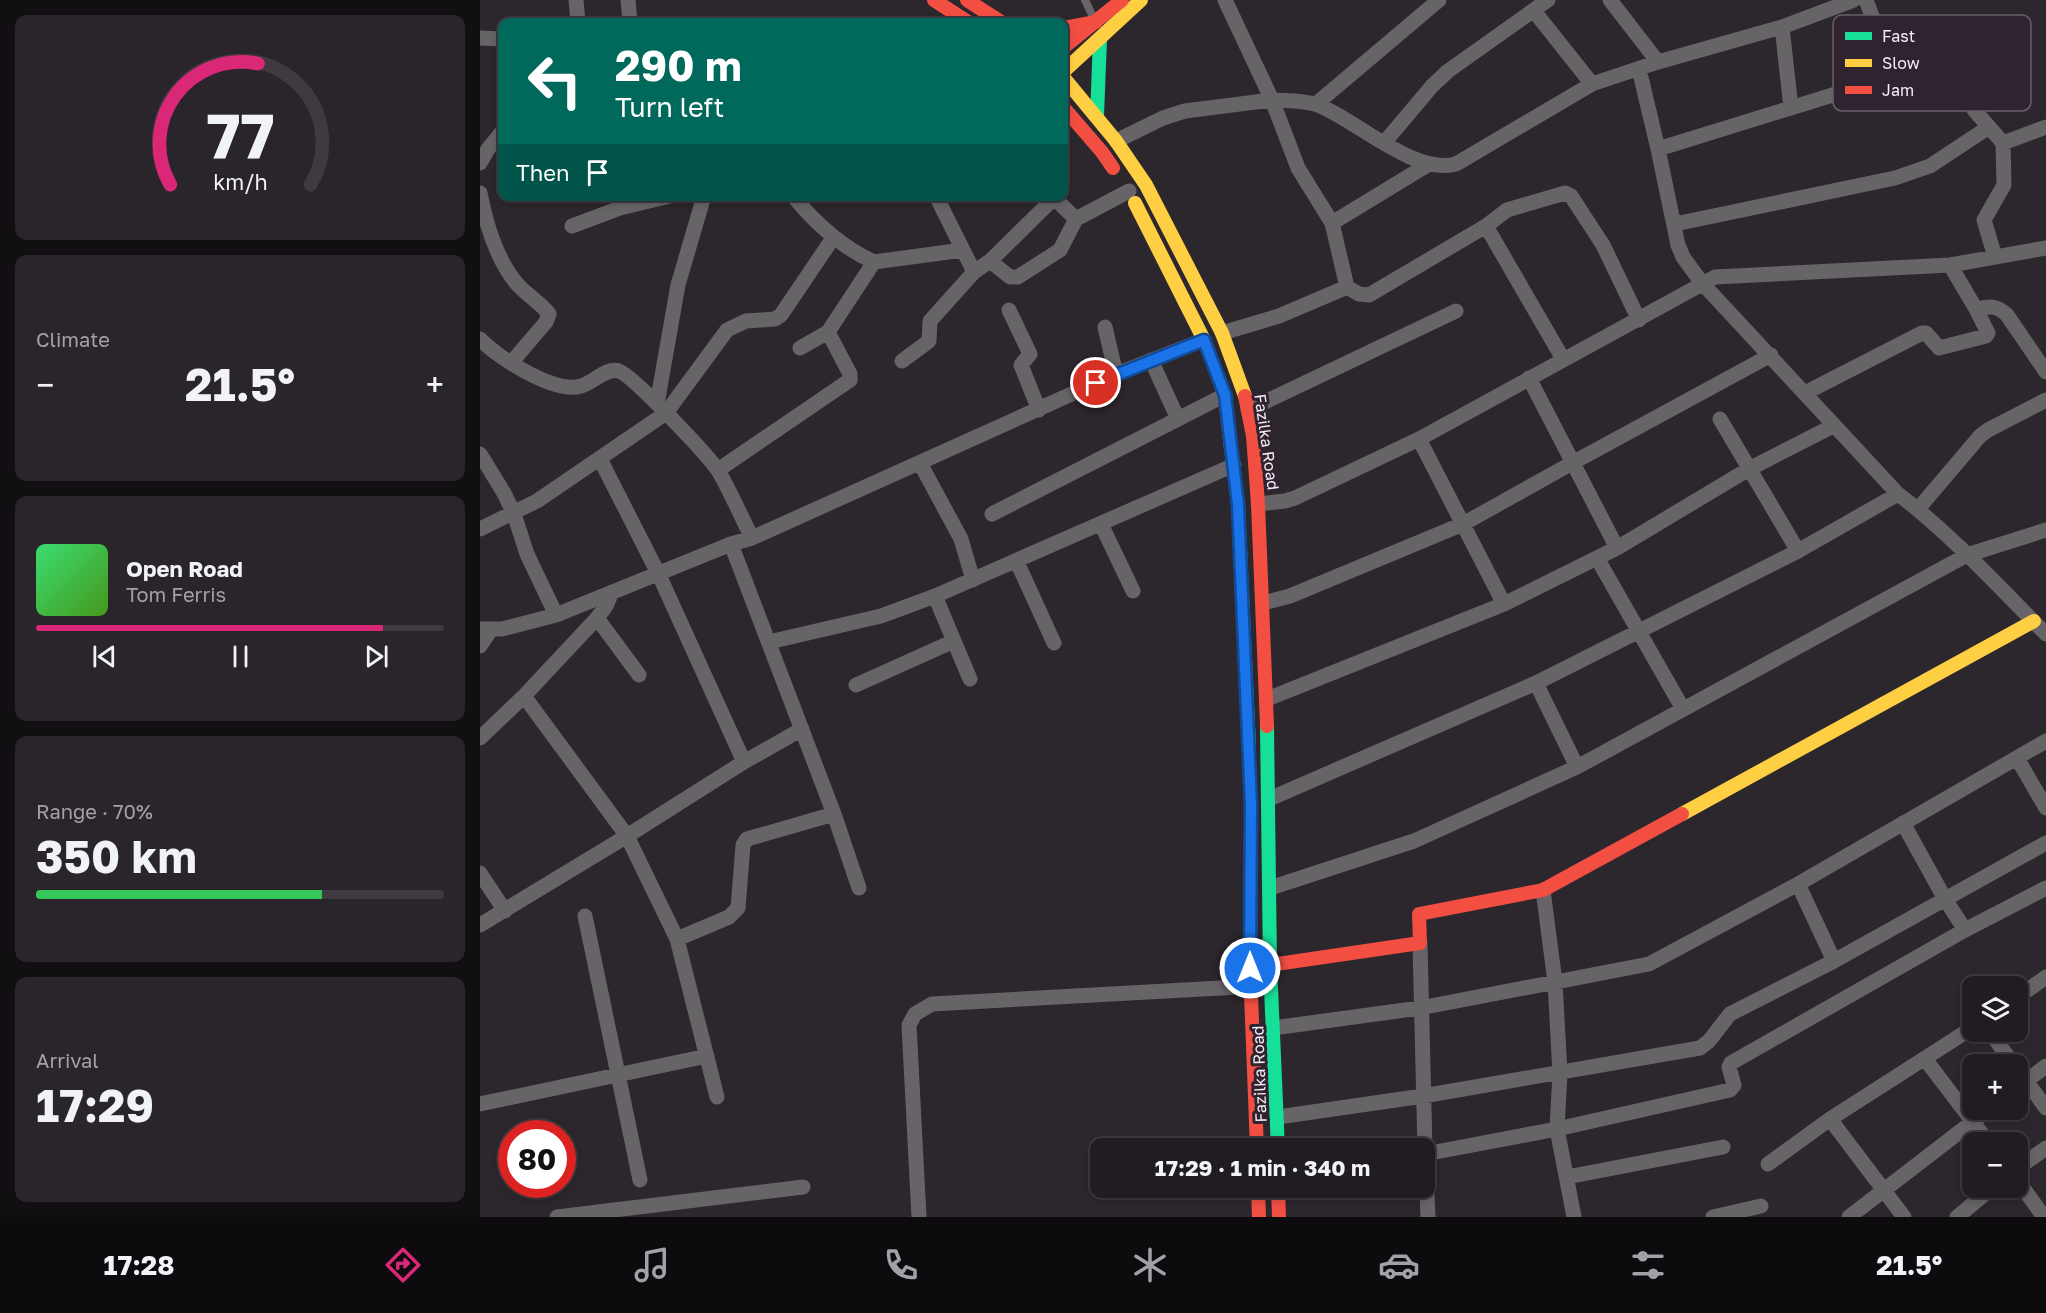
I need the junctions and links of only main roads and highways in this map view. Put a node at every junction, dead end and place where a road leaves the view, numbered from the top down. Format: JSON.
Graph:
{"nodes":[{"id":1,"x":934,"y":0,"type":"edge"},
{"id":2,"x":967,"y":0,"type":"edge"},
{"id":3,"x":1122,"y":0,"type":"edge"},
{"id":4,"x":1142,"y":0,"type":"edge"},
{"id":5,"x":962,"y":18,"type":"edge"},
{"id":6,"x":995,"y":18,"type":"edge"},
{"id":7,"x":1096,"y":22,"type":"junction"},
{"id":8,"x":1068,"y":27,"type":"edge"},
{"id":9,"x":1100,"y":39,"type":"junction"},
{"id":10,"x":1068,"y":44,"type":"edge"},
{"id":11,"x":1068,"y":67,"type":"edge"},
{"id":12,"x":1068,"y":83,"type":"edge"},
{"id":13,"x":1068,"y":113,"type":"edge"},
{"id":14,"x":1097,"y":116,"type":"junction"},
{"id":15,"x":2034,"y":621,"type":"road end"},
{"id":16,"x":1250,"y":758,"type":"dead end"},
{"id":17,"x":1251,"y":814,"type":"dead end"},
{"id":18,"x":1270,"y":965,"type":"junction"},
{"id":19,"x":1250,"y":968,"type":"junction"},
{"id":20,"x":1257,"y":1138,"type":"edge"},
{"id":21,"x":1278,"y":1138,"type":"edge"},
{"id":22,"x":1258,"y":1198,"type":"edge"},
{"id":23,"x":1278,"y":1198,"type":"edge"},
{"id":24,"x":1258,"y":1217,"type":"edge"},
{"id":25,"x":1279,"y":1217,"type":"edge"}],
"edges":[{"from":1,"to":5,"type":"main road"},
{"from":2,"to":6,"type":"main road"},
{"from":3,"to":7,"type":"main road"},
{"from":4,"to":9,"type":"main road"},
{"from":7,"to":8,"type":"main road"},
{"from":7,"to":10,"type":"main road"},
{"from":9,"to":11,"type":"main road"},
{"from":9,"to":14,"type":"main road"},
{"from":12,"to":14,"type":"main road","name":"Fazilka Road"},
{"from":13,"to":16,"type":"main road"},
{"from":14,"to":18,"type":"main road","name":"Fazilka Road"},
{"from":15,"to":18,"type":"main road"},
{"from":17,"to":19,"type":"main road","name":"Fazilka Road"},
{"from":18,"to":19,"type":"main road"},
{"from":18,"to":21,"type":"main road","name":"Fazilka Road"},
{"from":19,"to":20,"type":"main road","name":"Fazilka Road"},
{"from":22,"to":24,"type":"main road"},
{"from":23,"to":25,"type":"main road"}]}
